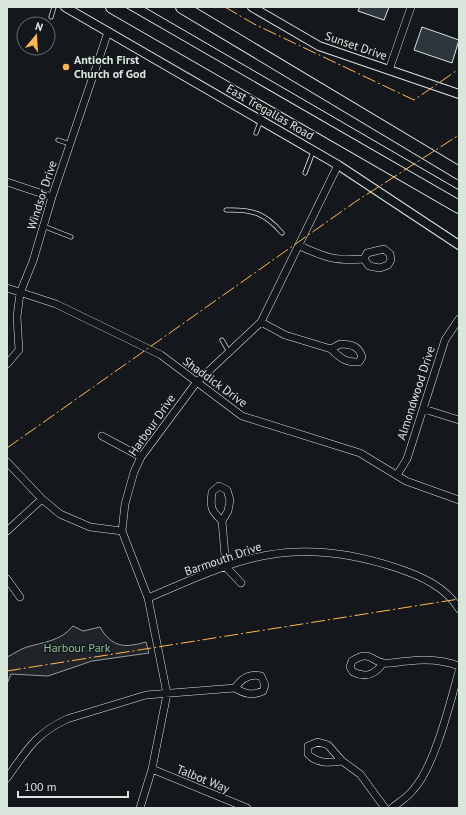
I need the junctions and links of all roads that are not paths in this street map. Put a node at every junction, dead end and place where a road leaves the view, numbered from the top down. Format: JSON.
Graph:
{"nodes":[{"id":1,"x":65,"y":7,"type":"edge"},
{"id":2,"x":112,"y":7,"type":"edge"},
{"id":3,"x":182,"y":7,"type":"edge"},
{"id":4,"x":411,"y":7,"type":"edge"},
{"id":5,"x":254,"y":8,"type":"edge"},
{"id":6,"x":108,"y":32,"type":"junction"},
{"id":7,"x":389,"y":70,"type":"junction"},
{"id":8,"x":459,"y":94,"type":"edge"},
{"id":9,"x":261,"y":120,"type":"junction"},
{"id":10,"x":256,"y":133,"type":"dead end"},
{"id":11,"x":58,"y":140,"type":"dead end"},
{"id":12,"x":70,"y":144,"type":"junction"},
{"id":13,"x":414,"y":147,"type":"junction"},
{"id":14,"x":313,"y":151,"type":"junction"},
{"id":15,"x":338,"y":165,"type":"junction"},
{"id":16,"x":459,"y":168,"type":"edge"},
{"id":17,"x":305,"y":173,"type":"dead end"},
{"id":18,"x":459,"y":173,"type":"edge"},
{"id":19,"x":7,"y":182,"type":"edge"},
{"id":20,"x":52,"y":197,"type":"junction"},
{"id":21,"x":454,"y":204,"type":"edge"},
{"id":22,"x":226,"y":210,"type":"dead end"},
{"id":23,"x":459,"y":211,"type":"edge"},
{"id":24,"x":43,"y":226,"type":"junction"},
{"id":25,"x":282,"y":233,"type":"dead end"},
{"id":26,"x":71,"y":237,"type":"dead end"},
{"id":27,"x":459,"y":245,"type":"edge"},
{"id":28,"x":300,"y":246,"type":"junction"},
{"id":29,"x":364,"y":259,"type":"dead end"},
{"id":30,"x":7,"y":288,"type":"edge"},
{"id":31,"x":20,"y":293,"type":"junction"},
{"id":32,"x":459,"y":319,"type":"edge"},
{"id":33,"x":261,"y":322,"type":"junction"},
{"id":34,"x":222,"y":340,"type":"dead end"},
{"id":35,"x":331,"y":349,"type":"dead end"},
{"id":36,"x":229,"y":352,"type":"junction"},
{"id":37,"x":7,"y":364,"type":"edge"},
{"id":38,"x":196,"y":383,"type":"junction"},
{"id":39,"x":424,"y":409,"type":"junction"},
{"id":40,"x":459,"y":420,"type":"edge"},
{"id":41,"x":102,"y":436,"type":"dead end"},
{"id":42,"x":141,"y":457,"type":"junction"},
{"id":43,"x":7,"y":462,"type":"edge"},
{"id":44,"x":397,"y":475,"type":"junction"},
{"id":45,"x":42,"y":499,"type":"junction"},
{"id":46,"x":459,"y":500,"type":"edge"},
{"id":47,"x":222,"y":521,"type":"dead end"},
{"id":48,"x":7,"y":531,"type":"edge"},
{"id":49,"x":122,"y":531,"type":"junction"},
{"id":50,"x":226,"y":566,"type":"junction"},
{"id":51,"x":7,"y":579,"type":"edge"},
{"id":52,"x":241,"y":583,"type":"dead end"},
{"id":53,"x":20,"y":597,"type":"dead end"},
{"id":54,"x":148,"y":598,"type":"junction"},
{"id":55,"x":459,"y":609,"type":"edge"},
{"id":56,"x":383,"y":663,"type":"dead end"},
{"id":57,"x":459,"y":666,"type":"edge"},
{"id":58,"x":459,"y":671,"type":"edge"},
{"id":59,"x":235,"y":688,"type":"dead end"},
{"id":60,"x":167,"y":694,"type":"junction"},
{"id":61,"x":342,"y":761,"type":"dead end"},
{"id":62,"x":152,"y":770,"type":"junction"},
{"id":63,"x":7,"y":778,"type":"edge"},
{"id":64,"x":239,"y":806,"type":"edge"},
{"id":65,"x":140,"y":808,"type":"edge"},
{"id":66,"x":247,"y":808,"type":"edge"},
{"id":67,"x":385,"y":808,"type":"edge"},
{"id":68,"x":392,"y":808,"type":"edge"}],
"edges":[{"from":1,"to":6,"type":"street","name":"East Tregallas Road"},
{"from":2,"to":21,"type":"highway"},
{"from":3,"to":13,"type":"highway"},
{"from":4,"to":7,"type":"street"},
{"from":5,"to":7,"type":"street","name":"Sunset Drive"},
{"from":6,"to":9,"type":"street","name":"East Tregallas Road"},
{"from":6,"to":12,"type":"street","name":"Windsor Drive"},
{"from":7,"to":8,"type":"street","name":"Sunset Drive"},
{"from":9,"to":10,"type":"lane"},
{"from":9,"to":14,"type":"street","name":"East Tregallas Road"},
{"from":11,"to":12,"type":"lane"},
{"from":12,"to":20,"type":"street","name":"Windsor Drive"},
{"from":13,"to":16,"type":"highway"},
{"from":13,"to":18,"type":"highway"},
{"from":14,"to":15,"type":"street","name":"East Tregallas Road"},
{"from":14,"to":17,"type":"lane"},
{"from":15,"to":27,"type":"street","name":"East Tregallas Road"},
{"from":15,"to":28,"type":"street","name":"Harbour Drive"},
{"from":19,"to":20,"type":"street"},
{"from":20,"to":24,"type":"street","name":"Windsor Drive"},
{"from":21,"to":23,"type":"highway"},
{"from":22,"to":25,"type":"lane"},
{"from":24,"to":26,"type":"lane"},
{"from":24,"to":31,"type":"street","name":"Windsor Drive"},
{"from":28,"to":29,"type":"street"},
{"from":28,"to":33,"type":"street","name":"Harbour Drive"},
{"from":30,"to":31,"type":"street","name":"Shaddick Drive"},
{"from":31,"to":37,"type":"street","name":"Windsor Drive"},
{"from":31,"to":38,"type":"street","name":"Shaddick Drive"},
{"from":32,"to":39,"type":"street","name":"Almondwood Drive"},
{"from":33,"to":35,"type":"street"},
{"from":33,"to":36,"type":"street","name":"Harbour Drive"},
{"from":34,"to":36,"type":"lane"},
{"from":36,"to":38,"type":"street","name":"Harbour Drive"},
{"from":38,"to":42,"type":"street","name":"Harbour Drive"},
{"from":38,"to":44,"type":"street","name":"Shaddick Drive"},
{"from":39,"to":40,"type":"street"},
{"from":39,"to":44,"type":"street","name":"Almondwood Drive"},
{"from":41,"to":42,"type":"street"},
{"from":42,"to":49,"type":"street","name":"Harbour Drive"},
{"from":43,"to":45,"type":"street"},
{"from":44,"to":46,"type":"street","name":"Shaddick Drive"},
{"from":45,"to":48,"type":"street"},
{"from":45,"to":49,"type":"street"},
{"from":47,"to":50,"type":"street"},
{"from":49,"to":54,"type":"street","name":"Harbour Drive"},
{"from":50,"to":52,"type":"street"},
{"from":50,"to":54,"type":"street","name":"Barmouth Drive"},
{"from":50,"to":55,"type":"street","name":"Barmouth Drive"},
{"from":51,"to":53,"type":"street"},
{"from":54,"to":60,"type":"street","name":"Harbour Drive"},
{"from":56,"to":57,"type":"street"},
{"from":58,"to":68,"type":"street"},
{"from":59,"to":60,"type":"street"},
{"from":60,"to":62,"type":"street","name":"Harbour Drive"},
{"from":60,"to":63,"type":"street"},
{"from":61,"to":67,"type":"street"},
{"from":62,"to":64,"type":"street","name":"Talbot Way"},
{"from":62,"to":65,"type":"street","name":"Harbour Drive"},
{"from":64,"to":66,"type":"street","name":"Talbot Way"}]}
